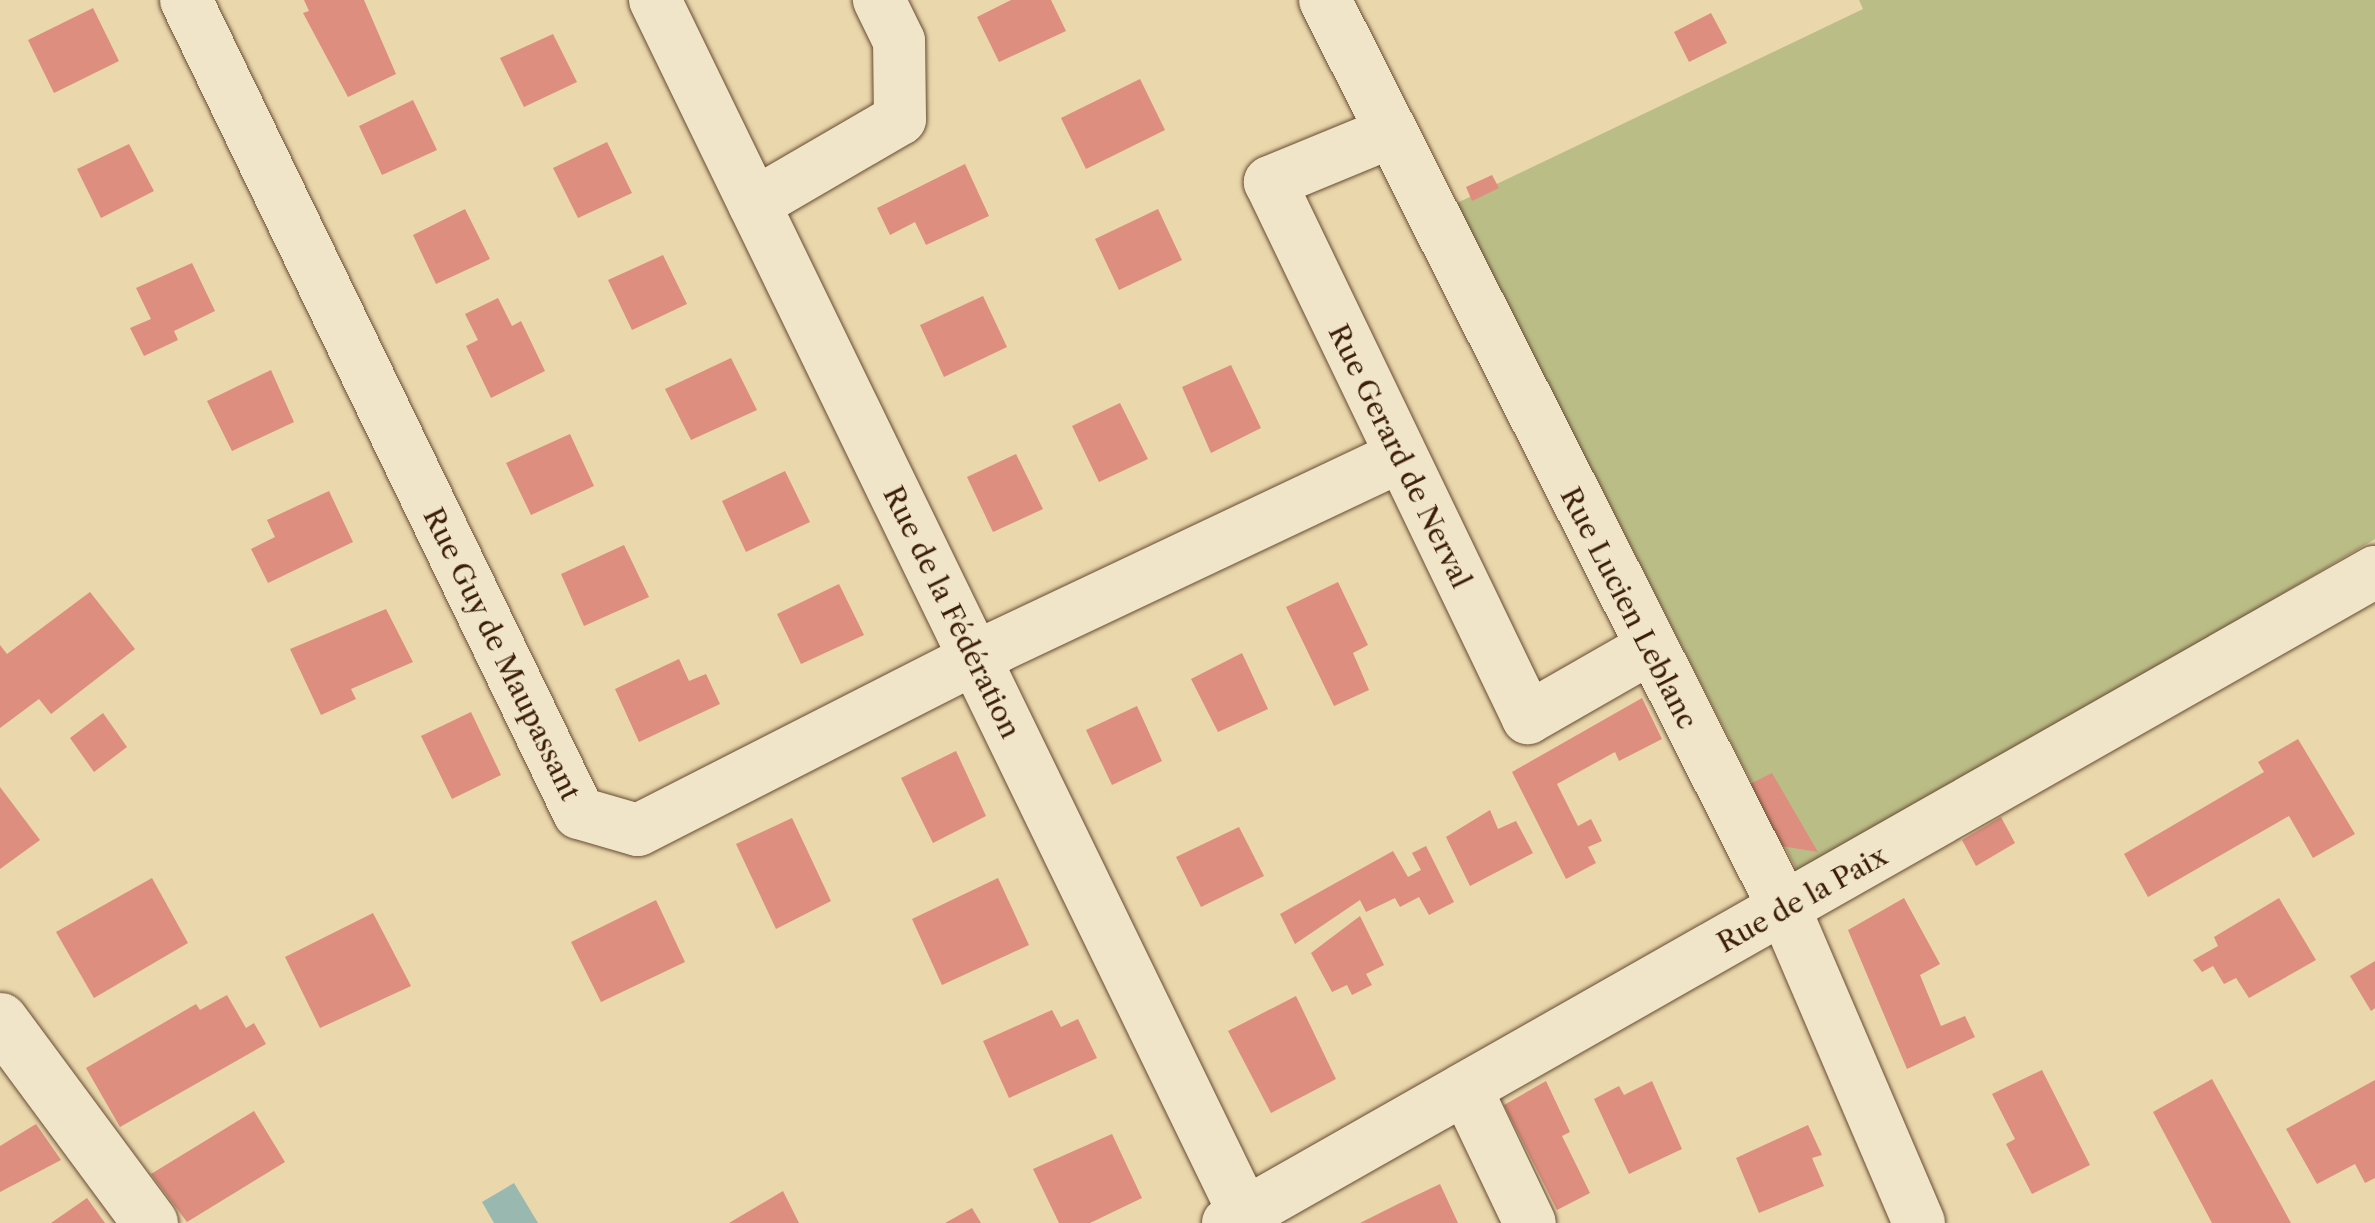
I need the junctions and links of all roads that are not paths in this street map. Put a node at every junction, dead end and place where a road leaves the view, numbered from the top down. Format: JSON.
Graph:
{"nodes":[{"id":1,"x":186,"y":0,"type":"edge"},
{"id":2,"x":655,"y":0,"type":"edge"},
{"id":3,"x":879,"y":0,"type":"edge"},
{"id":4,"x":1325,"y":0,"type":"edge"},
{"id":5,"x":1389,"y":133,"type":"junction"},
{"id":6,"x":754,"y":204,"type":"junction"},
{"id":7,"x":1399,"y":457,"type":"junction"},
{"id":8,"x":2375,"y":572,"type":"edge"},
{"id":9,"x":1650,"y":648,"type":"junction"},
{"id":10,"x":974,"y":658,"type":"junction"},
{"id":11,"x":1785,"y":910,"type":"junction"},
{"id":12,"x":0,"y":1020,"type":"edge"},
{"id":13,"x":1466,"y":1090,"type":"junction"},
{"id":14,"x":1241,"y":1220,"type":"edge"},
{"id":15,"x":150,"y":1223,"type":"edge"},
{"id":16,"x":1530,"y":1223,"type":"edge"},
{"id":17,"x":1919,"y":1223,"type":"edge"}],
"edges":[{"from":1,"to":10,"type":"street","name":"Rue Guy de Maupassant"},
{"from":2,"to":6,"type":"street","name":"Rue de la Fédération"},
{"from":3,"to":6,"type":"street"},
{"from":4,"to":5,"type":"street","name":"Rue Lucien Leblanc"},
{"from":5,"to":7,"type":"street","name":"Rue Gerard de Nerval"},
{"from":5,"to":9,"type":"street","name":"Rue Lucien Leblanc"},
{"from":6,"to":10,"type":"street","name":"Rue de la Fédération"},
{"from":7,"to":9,"type":"street","name":"Rue Gerard de Nerval"},
{"from":7,"to":10,"type":"street","name":"Rue Guy de Maupassant"},
{"from":8,"to":11,"type":"street","name":"Rue de la Paix"},
{"from":9,"to":11,"type":"street","name":"Rue Lucien Leblanc"},
{"from":10,"to":14,"type":"street","name":"Rue de la Fédération"},
{"from":11,"to":13,"type":"street","name":"Rue de la Paix"},
{"from":11,"to":17,"type":"street","name":"Rue Lucien Leblanc"},
{"from":12,"to":15,"type":"street"},
{"from":13,"to":14,"type":"street","name":"Rue de la Paix"},
{"from":13,"to":16,"type":"street"}]}
